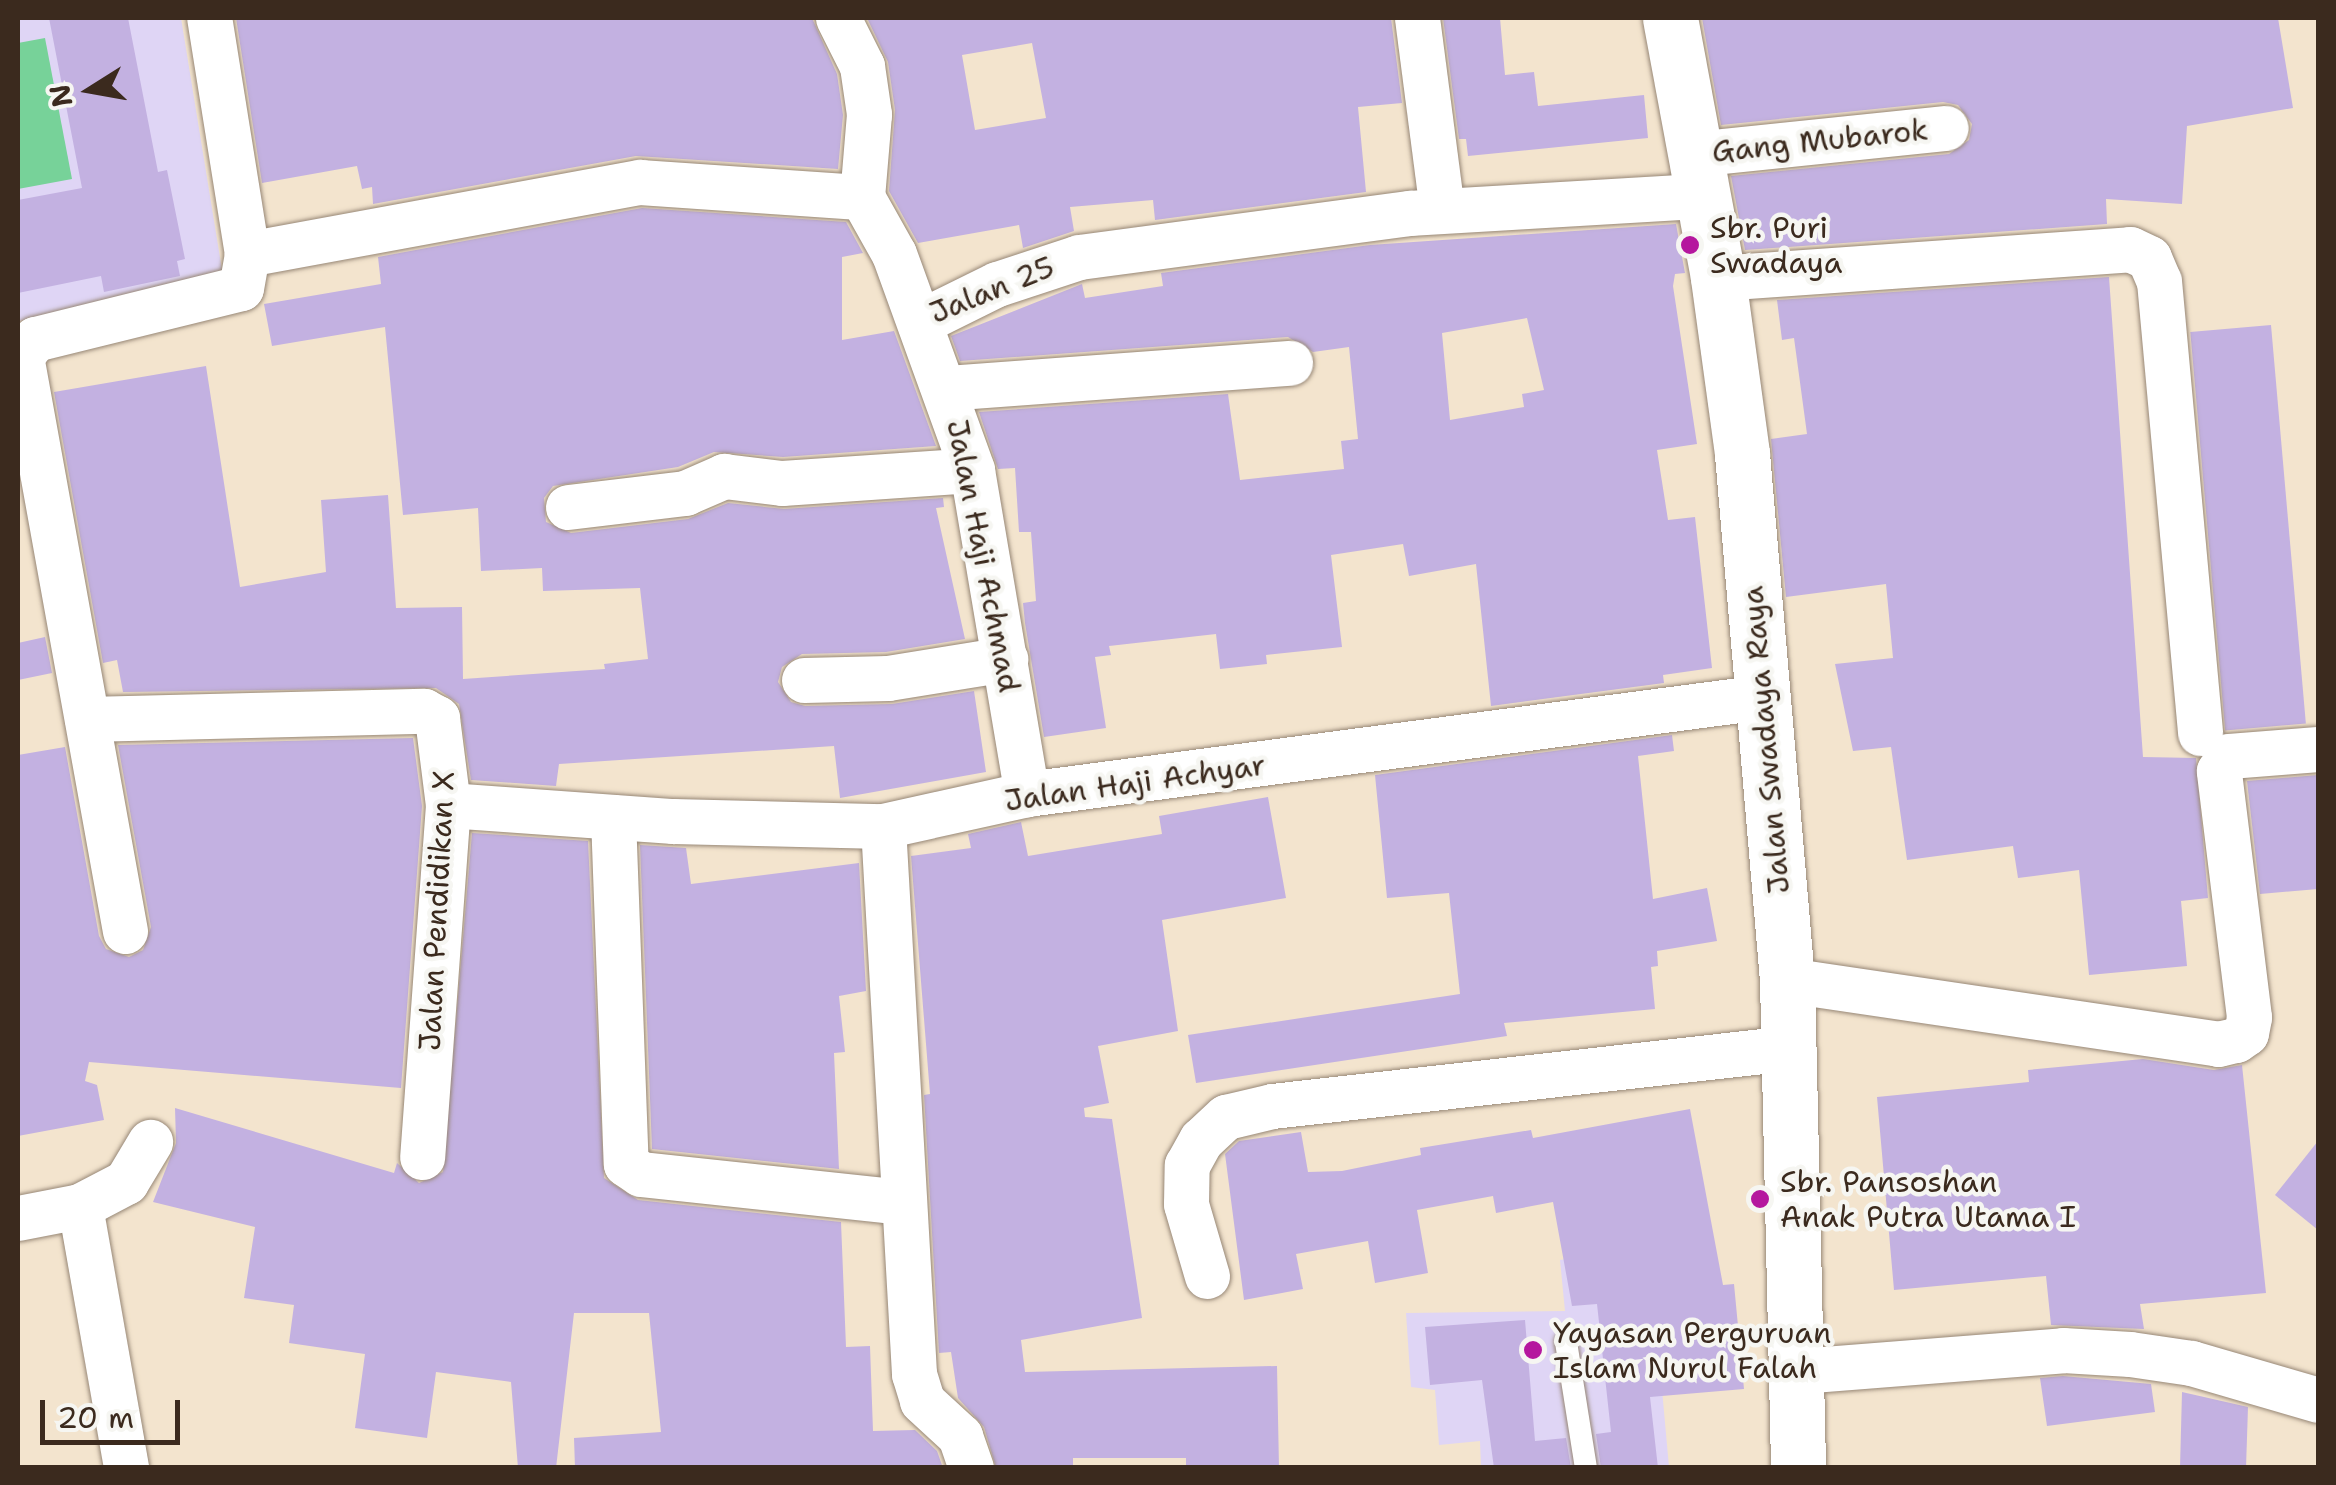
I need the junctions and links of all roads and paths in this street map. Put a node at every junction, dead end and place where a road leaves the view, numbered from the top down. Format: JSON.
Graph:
{"nodes":[{"id":1,"x":209,"y":18,"type":"edge"},
{"id":2,"x":838,"y":18,"type":"edge"},
{"id":3,"x":1417,"y":18,"type":"edge"},
{"id":4,"x":1670,"y":18,"type":"edge"},
{"id":5,"x":1946,"y":128,"type":"dead end"},
{"id":6,"x":1697,"y":175,"type":"junction"},
{"id":7,"x":862,"y":197,"type":"junction"},
{"id":8,"x":1442,"y":210,"type":"junction"},
{"id":9,"x":247,"y":254,"type":"junction"},
{"id":10,"x":1718,"y":278,"type":"junction"},
{"id":11,"x":920,"y":322,"type":"junction"},
{"id":12,"x":1290,"y":364,"type":"dead end"},
{"id":13,"x":946,"y":388,"type":"junction"},
{"id":14,"x":972,"y":470,"type":"junction"},
{"id":15,"x":568,"y":507,"type":"dead end"},
{"id":16,"x":1005,"y":660,"type":"junction"},
{"id":17,"x":804,"y":680,"type":"dead end"},
{"id":18,"x":1762,"y":698,"type":"junction"},
{"id":19,"x":86,"y":719,"type":"junction"},
{"id":20,"x":2200,"y":733,"type":"dead end"},
{"id":21,"x":2318,"y":749,"type":"edge"},
{"id":22,"x":1027,"y":794,"type":"junction"},
{"id":23,"x":448,"y":805,"type":"junction"},
{"id":24,"x":613,"y":817,"type":"junction"},
{"id":25,"x":883,"y":826,"type":"junction"},
{"id":26,"x":125,"y":931,"type":"dead end"},
{"id":27,"x":1788,"y":980,"type":"junction"},
{"id":28,"x":1789,"y":1048,"type":"junction"},
{"id":29,"x":150,"y":1142,"type":"dead end"},
{"id":30,"x":422,"y":1158,"type":"dead end"},
{"id":31,"x":903,"y":1202,"type":"junction"},
{"id":32,"x":80,"y":1206,"type":"junction"},
{"id":33,"x":18,"y":1218,"type":"edge"},
{"id":34,"x":1207,"y":1276,"type":"dead end"},
{"id":35,"x":1566,"y":1342,"type":"dead end"},
{"id":36,"x":1799,"y":1371,"type":"junction"},
{"id":37,"x":2318,"y":1400,"type":"edge"},
{"id":38,"x":126,"y":1468,"type":"edge"},
{"id":39,"x":971,"y":1468,"type":"edge"},
{"id":40,"x":1586,"y":1468,"type":"edge"},
{"id":41,"x":1798,"y":1468,"type":"edge"}],
"edges":[{"from":1,"to":9,"type":"street"},
{"from":2,"to":7,"type":"street"},
{"from":3,"to":8,"type":"street"},
{"from":4,"to":6,"type":"street","name":"Jalan Swadaya Raya"},
{"from":5,"to":6,"type":"street","name":"Gang Mubarok"},
{"from":6,"to":8,"type":"street","name":"Jalan 25"},
{"from":6,"to":10,"type":"street","name":"Jalan Swadaya Raya"},
{"from":7,"to":9,"type":"street"},
{"from":7,"to":11,"type":"street","name":"Jalan 25"},
{"from":8,"to":11,"type":"street","name":"Jalan 25"},
{"from":9,"to":19,"type":"street"},
{"from":10,"to":18,"type":"street","name":"Jalan Swadaya Raya"},
{"from":10,"to":20,"type":"street"},
{"from":11,"to":13,"type":"street","name":"Jalan Haji Achmad"},
{"from":12,"to":13,"type":"street"},
{"from":13,"to":14,"type":"street","name":"Jalan Haji Achmad"},
{"from":14,"to":15,"type":"street"},
{"from":14,"to":16,"type":"street","name":"Jalan Haji Achmad"},
{"from":16,"to":17,"type":"street"},
{"from":16,"to":22,"type":"street","name":"Jalan Haji Achmad"},
{"from":18,"to":22,"type":"street","name":"Jalan Haji Achyar"},
{"from":18,"to":27,"type":"street","name":"Jalan Swadaya Raya"},
{"from":19,"to":23,"type":"street","name":"Jalan Pendidikan X"},
{"from":19,"to":26,"type":"street"},
{"from":21,"to":27,"type":"street"},
{"from":22,"to":25,"type":"street","name":"Jalan Haji Achyar"},
{"from":23,"to":24,"type":"street","name":"Jalan Haji Achyar"},
{"from":23,"to":30,"type":"street","name":"Jalan Pendidikan X"},
{"from":24,"to":25,"type":"street","name":"Jalan Haji Achyar"},
{"from":24,"to":31,"type":"street"},
{"from":25,"to":31,"type":"street"},
{"from":27,"to":28,"type":"street","name":"Jalan Swadaya Raya"},
{"from":28,"to":34,"type":"street"},
{"from":28,"to":36,"type":"street","name":"Jalan Swadaya Raya"},
{"from":29,"to":32,"type":"street"},
{"from":31,"to":39,"type":"street"},
{"from":32,"to":33,"type":"street"},
{"from":32,"to":38,"type":"street"},
{"from":35,"to":40,"type":"lane"},
{"from":36,"to":37,"type":"street"},
{"from":36,"to":41,"type":"street","name":"Jalan Swadaya Raya"}]}
